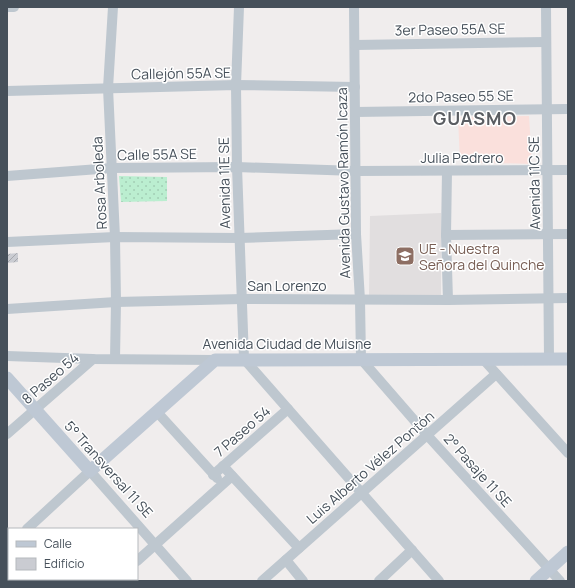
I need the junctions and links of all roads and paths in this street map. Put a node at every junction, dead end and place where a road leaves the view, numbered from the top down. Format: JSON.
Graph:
{"nodes":[{"id":1,"x":7,"y":7,"type":"edge"},
{"id":2,"x":14,"y":7,"type":"edge"},
{"id":3,"x":113,"y":7,"type":"edge"},
{"id":4,"x":239,"y":7,"type":"edge"},
{"id":5,"x":354,"y":7,"type":"edge"},
{"id":6,"x":546,"y":7,"type":"edge"},
{"id":7,"x":546,"y":42,"type":"junction"},
{"id":8,"x":355,"y":44,"type":"junction"},
{"id":9,"x":236,"y":85,"type":"junction"},
{"id":10,"x":355,"y":86,"type":"junction"},
{"id":11,"x":108,"y":88,"type":"junction"},
{"id":12,"x":7,"y":91,"type":"edge"},
{"id":13,"x":547,"y":109,"type":"junction"},
{"id":14,"x":568,"y":109,"type":"edge"},
{"id":15,"x":355,"y":112,"type":"junction"},
{"id":16,"x":237,"y":167,"type":"junction"},
{"id":17,"x":112,"y":168,"type":"junction"},
{"id":18,"x":547,"y":170,"type":"junction"},
{"id":19,"x":568,"y":170,"type":"edge"},
{"id":20,"x":356,"y":171,"type":"junction"},
{"id":21,"x":447,"y":171,"type":"junction"},
{"id":22,"x":7,"y":176,"type":"edge"},
{"id":23,"x":356,"y":234,"type":"junction"},
{"id":24,"x":548,"y":234,"type":"junction"},
{"id":25,"x":568,"y":234,"type":"edge"},
{"id":26,"x":446,"y":235,"type":"junction"},
{"id":27,"x":115,"y":237,"type":"junction"},
{"id":28,"x":239,"y":238,"type":"junction"},
{"id":29,"x":7,"y":242,"type":"edge"},
{"id":30,"x":549,"y":298,"type":"junction"},
{"id":31,"x":568,"y":298,"type":"edge"},
{"id":32,"x":242,"y":299,"type":"junction"},
{"id":33,"x":360,"y":300,"type":"junction"},
{"id":34,"x":448,"y":300,"type":"junction"},
{"id":35,"x":116,"y":302,"type":"junction"},
{"id":36,"x":7,"y":309,"type":"edge"},
{"id":37,"x":7,"y":356,"type":"edge"},
{"id":38,"x":115,"y":358,"type":"junction"},
{"id":39,"x":93,"y":359,"type":"junction"},
{"id":40,"x":244,"y":359,"type":"junction"},
{"id":41,"x":361,"y":359,"type":"junction"},
{"id":42,"x":483,"y":359,"type":"junction"},
{"id":43,"x":549,"y":359,"type":"junction"},
{"id":44,"x":568,"y":359,"type":"edge"},
{"id":45,"x":215,"y":360,"type":"junction"},
{"id":46,"x":496,"y":374,"type":"junction"},
{"id":47,"x":7,"y":378,"type":"edge"},
{"id":48,"x":35,"y":409,"type":"junction"},
{"id":49,"x":288,"y":409,"type":"junction"},
{"id":50,"x":157,"y":412,"type":"junction"},
{"id":51,"x":7,"y":434,"type":"edge"},
{"id":52,"x":427,"y":435,"type":"junction"},
{"id":53,"x":568,"y":453,"type":"edge"},
{"id":54,"x":223,"y":466,"type":"junction"},
{"id":55,"x":90,"y":471,"type":"junction"},
{"id":56,"x":213,"y":474,"type":"junction"},
{"id":57,"x":232,"y":476,"type":"junction"},
{"id":58,"x":222,"y":484,"type":"junction"},
{"id":59,"x":362,"y":493,"type":"junction"},
{"id":60,"x":28,"y":528,"type":"edge"},
{"id":61,"x":155,"y":545,"type":"junction"},
{"id":62,"x":299,"y":548,"type":"junction"},
{"id":63,"x":412,"y":550,"type":"junction"},
{"id":64,"x":568,"y":552,"type":"edge"},
{"id":65,"x":138,"y":560,"type":"edge"},
{"id":66,"x":286,"y":560,"type":"junction"},
{"id":67,"x":549,"y":569,"type":"junction"},
{"id":68,"x":187,"y":581,"type":"edge"},
{"id":69,"x":262,"y":581,"type":"edge"},
{"id":70,"x":303,"y":581,"type":"edge"},
{"id":71,"x":378,"y":581,"type":"edge"},
{"id":72,"x":439,"y":581,"type":"edge"},
{"id":73,"x":536,"y":581,"type":"edge"},
{"id":74,"x":560,"y":581,"type":"edge"}],
"edges":[{"from":1,"to":2,"type":"street"},
{"from":3,"to":11,"type":"street","name":"Rosa Arboleda"},
{"from":4,"to":9,"type":"street","name":"Avenida 11E SE"},
{"from":5,"to":8,"type":"street","name":"Avenida Gustavo Ramón Icaza"},
{"from":6,"to":7,"type":"street","name":"Avenida 11C SE"},
{"from":7,"to":8,"type":"street","name":"3er Paseo 55A SE"},
{"from":7,"to":13,"type":"street","name":"Avenida 11C SE"},
{"from":8,"to":10,"type":"street","name":"Avenida Gustavo Ramón Icaza"},
{"from":9,"to":10,"type":"street","name":"Callejón 55A SE"},
{"from":9,"to":11,"type":"street","name":"Callejón 55A SE"},
{"from":9,"to":16,"type":"street","name":"Avenida 11E SE"},
{"from":10,"to":15,"type":"street","name":"Avenida Gustavo Ramón Icaza"},
{"from":11,"to":12,"type":"street","name":"Callejón 55A SE"},
{"from":11,"to":17,"type":"street","name":"Rosa Arboleda"},
{"from":13,"to":14,"type":"street","name":"2do Paseo 55 SE"},
{"from":13,"to":15,"type":"street","name":"2do Paseo 55 SE"},
{"from":13,"to":18,"type":"street","name":"Avenida 11C SE"},
{"from":15,"to":20,"type":"street","name":"Avenida Gustavo Ramón Icaza"},
{"from":16,"to":17,"type":"street","name":"Calle 55A SE"},
{"from":16,"to":20,"type":"street","name":"Calle 55A SE"},
{"from":16,"to":28,"type":"street","name":"Avenida 11E SE"},
{"from":17,"to":22,"type":"street","name":"Calle 55A SE"},
{"from":17,"to":27,"type":"street","name":"Rosa Arboleda"},
{"from":18,"to":19,"type":"street","name":"Julia Pedrero"},
{"from":18,"to":21,"type":"street","name":"Julia Pedrero"},
{"from":18,"to":24,"type":"street","name":"Avenida 11C SE"},
{"from":20,"to":21,"type":"street","name":"Julia Pedrero"},
{"from":20,"to":23,"type":"street","name":"Avenida Gustavo Ramón Icaza"},
{"from":21,"to":26,"type":"street"},
{"from":23,"to":28,"type":"street"},
{"from":23,"to":33,"type":"street","name":"Avenida Gustavo Ramón Icaza"},
{"from":24,"to":25,"type":"street"},
{"from":24,"to":26,"type":"street"},
{"from":24,"to":30,"type":"street","name":"Avenida 11C SE"},
{"from":26,"to":34,"type":"street"},
{"from":27,"to":28,"type":"street"},
{"from":27,"to":29,"type":"street"},
{"from":27,"to":35,"type":"street","name":"Rosa Arboleda"},
{"from":28,"to":32,"type":"street","name":"Avenida 11E SE"},
{"from":30,"to":31,"type":"street","name":"San Lorenzo"},
{"from":30,"to":34,"type":"street","name":"San Lorenzo"},
{"from":30,"to":43,"type":"street","name":"Avenida 11C SE"},
{"from":32,"to":33,"type":"street","name":"San Lorenzo"},
{"from":32,"to":35,"type":"street","name":"San Lorenzo"},
{"from":32,"to":40,"type":"street","name":"Avenida 11E SE"},
{"from":33,"to":34,"type":"street","name":"San Lorenzo"},
{"from":33,"to":41,"type":"street","name":"Avenida Gustavo Ramón Icaza"},
{"from":35,"to":36,"type":"street","name":"San Lorenzo"},
{"from":35,"to":38,"type":"street","name":"Rosa Arboleda"},
{"from":37,"to":39,"type":"street","name":"Avenida Ciudad de Muisne"},
{"from":38,"to":39,"type":"street","name":"Avenida Ciudad de Muisne"},
{"from":38,"to":45,"type":"street","name":"Avenida Ciudad de Muisne"},
{"from":39,"to":48,"type":"street","name":"8 Paseo 54"},
{"from":40,"to":41,"type":"street","name":"Avenida Ciudad de Muisne"},
{"from":40,"to":45,"type":"street","name":"Avenida Ciudad de Muisne"},
{"from":40,"to":49,"type":"street"},
{"from":41,"to":42,"type":"street","name":"Avenida Ciudad de Muisne"},
{"from":41,"to":52,"type":"street","name":"2° Pasaje 11 SE"},
{"from":42,"to":43,"type":"street","name":"Avenida Ciudad de Muisne"},
{"from":42,"to":46,"type":"street"},
{"from":43,"to":44,"type":"street","name":"Avenida Ciudad de Muisne"},
{"from":45,"to":50,"type":"street"},
{"from":46,"to":52,"type":"street","name":"Luis Alberto Vélez Pontón"},
{"from":46,"to":53,"type":"street"},
{"from":47,"to":48,"type":"street","name":"5° Transversal 11 SE"},
{"from":48,"to":51,"type":"street","name":"8 Paseo 54"},
{"from":48,"to":55,"type":"street","name":"5° Transversal 11 SE"},
{"from":49,"to":54,"type":"street","name":"7 Paseo 54"},
{"from":49,"to":59,"type":"street"},
{"from":50,"to":55,"type":"street"},
{"from":50,"to":56,"type":"street"},
{"from":52,"to":59,"type":"street","name":"Luis Alberto Vélez Pontón"},
{"from":52,"to":67,"type":"street","name":"2° Pasaje 11 SE"},
{"from":54,"to":56,"type":"street","name":"7 Paseo 54"},
{"from":54,"to":57,"type":"street"},
{"from":55,"to":60,"type":"street"},
{"from":55,"to":61,"type":"street","name":"5° Transversal 11 SE"},
{"from":56,"to":58,"type":"street"},
{"from":57,"to":58,"type":"street","name":"7 Paseo 54"},
{"from":57,"to":62,"type":"street"},
{"from":58,"to":61,"type":"street","name":"7 Paseo 54"},
{"from":59,"to":62,"type":"street","name":"Luis Alberto Vélez Pontón"},
{"from":59,"to":63,"type":"street"},
{"from":61,"to":65,"type":"street","name":"7 Paseo 54"},
{"from":61,"to":68,"type":"street","name":"5° Transversal 11 SE"},
{"from":62,"to":66,"type":"street","name":"Luis Alberto Vélez Pontón"},
{"from":63,"to":71,"type":"street"},
{"from":63,"to":72,"type":"street"},
{"from":64,"to":67,"type":"street"},
{"from":66,"to":69,"type":"street","name":"Luis Alberto Vélez Pontón"},
{"from":66,"to":70,"type":"street"},
{"from":67,"to":73,"type":"street"},
{"from":67,"to":74,"type":"street","name":"2° Pasaje 11 SE"}]}
